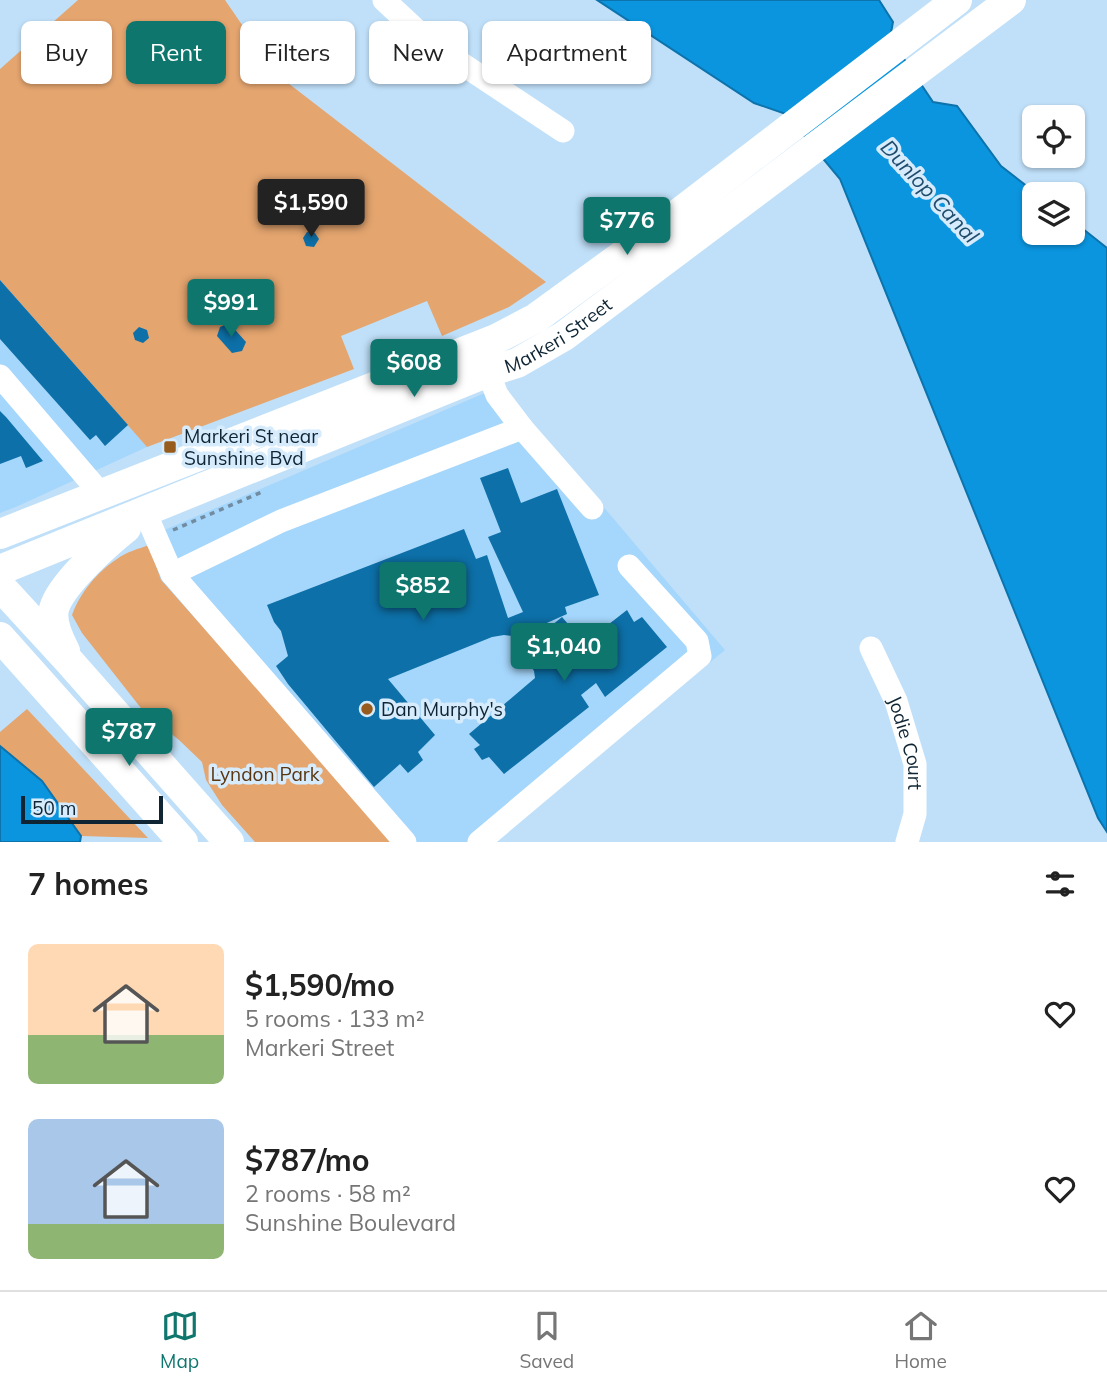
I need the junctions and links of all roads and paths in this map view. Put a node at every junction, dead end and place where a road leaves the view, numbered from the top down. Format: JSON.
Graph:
{"nodes":[{"id":1,"x":384,"y":0,"type":"edge"},
{"id":2,"x":1011,"y":0,"type":"edge"},
{"id":3,"x":952,"y":3,"type":"edge"},
{"id":4,"x":563,"y":131,"type":"dead end"},
{"id":5,"x":613,"y":262,"type":"junction"},
{"id":6,"x":632,"y":285,"type":"junction"},
{"id":7,"x":488,"y":373,"type":"junction"},
{"id":8,"x":0,"y":376,"type":"edge"},
{"id":9,"x":288,"y":421,"type":"junction"},
{"id":10,"x":522,"y":428,"type":"junction"},
{"id":11,"x":101,"y":494,"type":"junction"},
{"id":12,"x":592,"y":508,"type":"dead end"},
{"id":13,"x":145,"y":512,"type":"junction"},
{"id":14,"x":0,"y":534,"type":"edge"},
{"id":15,"x":629,"y":566,"type":"dead end"},
{"id":16,"x":0,"y":570,"type":"edge"},
{"id":17,"x":172,"y":574,"type":"junction"},
{"id":18,"x":0,"y":586,"type":"edge"},
{"id":19,"x":0,"y":636,"type":"edge"},
{"id":20,"x":871,"y":648,"type":"dead end"},
{"id":21,"x":68,"y":660,"type":"junction"},
{"id":22,"x":183,"y":842,"type":"edge"},
{"id":23,"x":229,"y":842,"type":"edge"},
{"id":24,"x":405,"y":842,"type":"edge"},
{"id":25,"x":479,"y":842,"type":"edge"},
{"id":26,"x":907,"y":842,"type":"edge"}],
"edges":[{"from":1,"to":4,"type":"street"},
{"from":2,"to":6,"type":"main road","name":"Markeri Street"},
{"from":3,"to":5,"type":"main road","name":"Markeri Street"},
{"from":5,"to":6,"type":"street"},
{"from":5,"to":9,"type":"main road","name":"Markeri Street"},
{"from":6,"to":7,"type":"main road","name":"Markeri Street"},
{"from":7,"to":9,"type":"street"},
{"from":7,"to":10,"type":"street"},
{"from":7,"to":13,"type":"main road","name":"Markeri Street"},
{"from":8,"to":11,"type":"street"},
{"from":9,"to":11,"type":"main road","name":"Markeri Street"},
{"from":10,"to":12,"type":"street"},
{"from":10,"to":17,"type":"street"},
{"from":11,"to":14,"type":"main road","name":"Markeri Street"},
{"from":13,"to":16,"type":"main road","name":"Markeri Street"},
{"from":13,"to":17,"type":"street"},
{"from":13,"to":21,"type":"main road"},
{"from":15,"to":25,"type":"street"},
{"from":17,"to":24,"type":"street"},
{"from":18,"to":21,"type":"main road"},
{"from":19,"to":22,"type":"main road"},
{"from":20,"to":26,"type":"street","name":"Jodie Court"},
{"from":21,"to":23,"type":"main road"}]}
